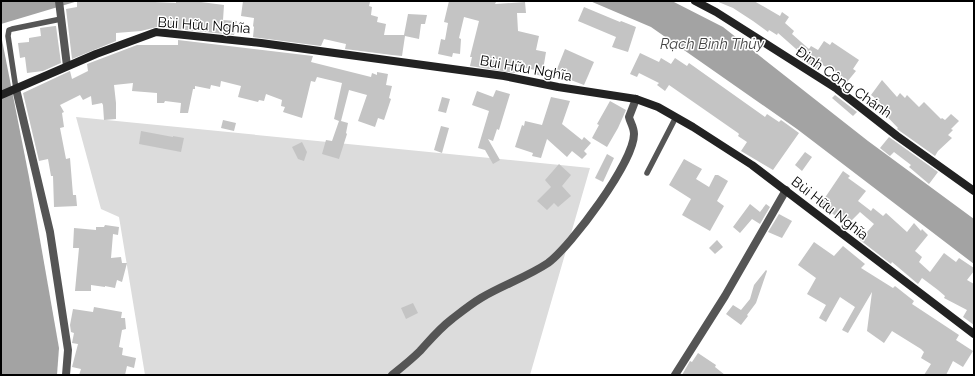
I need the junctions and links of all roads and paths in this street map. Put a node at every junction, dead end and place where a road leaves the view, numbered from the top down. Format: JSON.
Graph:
{"nodes":[{"id":1,"x":59,"y":1,"type":"edge"},
{"id":2,"x":696,"y":1,"type":"edge"},
{"id":3,"x":61,"y":19,"type":"junction"},
{"id":4,"x":67,"y":66,"type":"junction"},
{"id":5,"x":14,"y":90,"type":"junction"},
{"id":6,"x":1,"y":95,"type":"edge"},
{"id":7,"x":636,"y":99,"type":"junction"},
{"id":8,"x":676,"y":117,"type":"junction"},
{"id":9,"x":647,"y":173,"type":"dead end"},
{"id":10,"x":786,"y":190,"type":"junction"},
{"id":11,"x":974,"y":191,"type":"edge"},
{"id":12,"x":974,"y":334,"type":"edge"},
{"id":13,"x":66,"y":375,"type":"edge"},
{"id":14,"x":392,"y":375,"type":"edge"},
{"id":15,"x":675,"y":375,"type":"edge"}],
"edges":[{"from":1,"to":3,"type":"street"},
{"from":2,"to":11,"type":"main road","name":"Đinh Công Chánh"},
{"from":3,"to":4,"type":"street"},
{"from":3,"to":5,"type":"lane"},
{"from":4,"to":5,"type":"main road","name":"Bùi Hữu Nghĩa"},
{"from":4,"to":7,"type":"main road","name":"Bùi Hữu Nghĩa"},
{"from":5,"to":6,"type":"main road","name":"Bùi Hữu Nghĩa"},
{"from":5,"to":13,"type":"street"},
{"from":7,"to":8,"type":"main road","name":"Bùi Hữu Nghĩa"},
{"from":7,"to":14,"type":"street"},
{"from":8,"to":9,"type":"lane"},
{"from":8,"to":10,"type":"main road","name":"Bùi Hữu Nghĩa"},
{"from":10,"to":12,"type":"main road","name":"Bùi Hữu Nghĩa"},
{"from":10,"to":15,"type":"street"}]}
